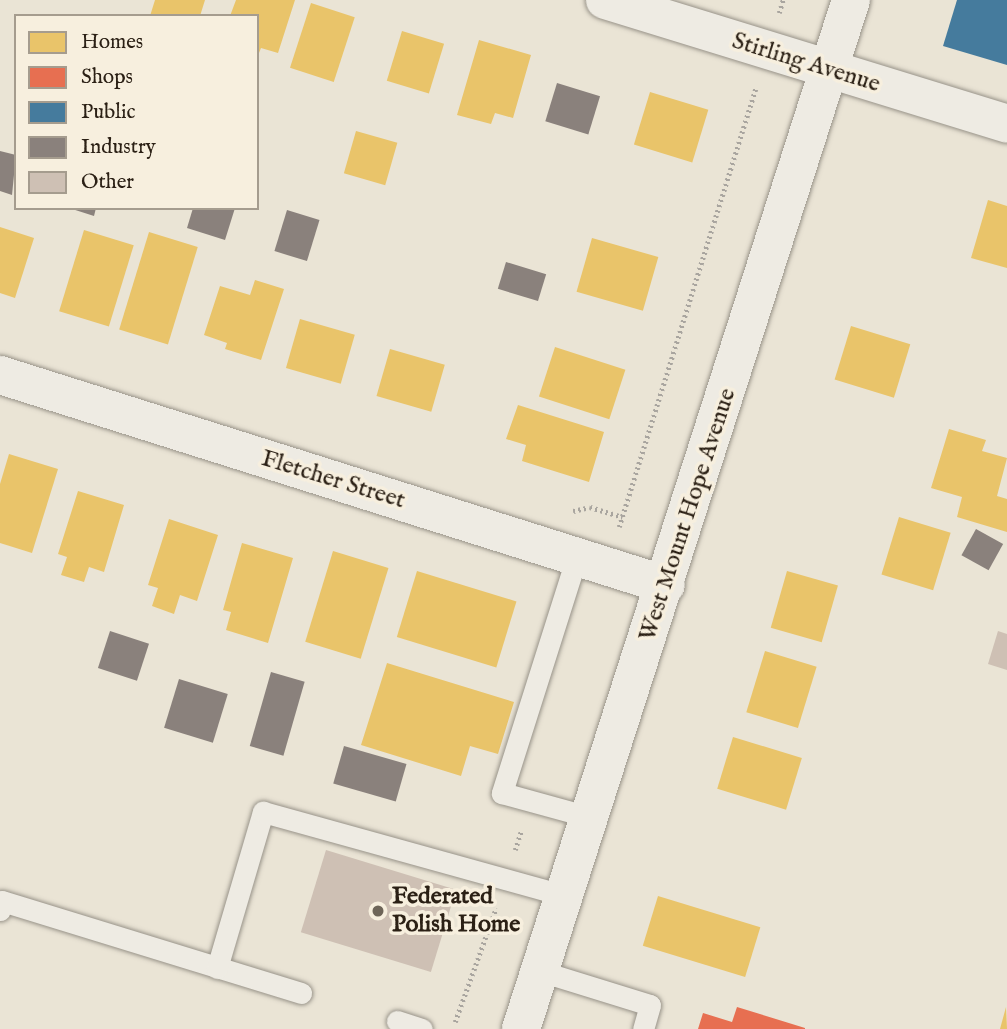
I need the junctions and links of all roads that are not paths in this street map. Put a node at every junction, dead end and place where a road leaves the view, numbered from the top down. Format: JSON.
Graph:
{"nodes":[{"id":1,"x":605,"y":0,"type":"edge"},
{"id":2,"x":851,"y":0,"type":"edge"},
{"id":3,"x":829,"y":70,"type":"junction"},
{"id":4,"x":1007,"y":124,"type":"edge"},
{"id":5,"x":0,"y":375,"type":"edge"},
{"id":6,"x":592,"y":561,"type":"junction"},
{"id":7,"x":666,"y":585,"type":"junction"},
{"id":8,"x":590,"y":817,"type":"junction"},
{"id":9,"x":565,"y":895,"type":"junction"},
{"id":10,"x":0,"y":909,"type":"edge"},
{"id":11,"x":217,"y":968,"type":"junction"},
{"id":12,"x":540,"y":971,"type":"junction"},
{"id":13,"x":301,"y":993,"type":"dead end"},
{"id":14,"x":397,"y":1021,"type":"dead end"},
{"id":15,"x":422,"y":1029,"type":"edge"},
{"id":16,"x":522,"y":1029,"type":"edge"},
{"id":17,"x":643,"y":1029,"type":"edge"}],
"edges":[{"from":1,"to":3,"type":"street","name":"Stirling Avenue"},
{"from":2,"to":3,"type":"street","name":"West Mount Hope Avenue"},
{"from":3,"to":4,"type":"street","name":"Stirling Avenue"},
{"from":3,"to":7,"type":"street","name":"West Mount Hope Avenue"},
{"from":5,"to":6,"type":"street","name":"Fletcher Street"},
{"from":6,"to":7,"type":"street","name":"Fletcher Street"},
{"from":6,"to":8,"type":"lane"},
{"from":7,"to":8,"type":"street","name":"West Mount Hope Avenue"},
{"from":8,"to":9,"type":"street","name":"West Mount Hope Avenue"},
{"from":9,"to":11,"type":"lane"},
{"from":9,"to":12,"type":"street","name":"West Mount Hope Avenue"},
{"from":10,"to":11,"type":"lane"},
{"from":11,"to":13,"type":"lane"},
{"from":12,"to":16,"type":"street","name":"West Mount Hope Avenue"},
{"from":12,"to":17,"type":"lane"},
{"from":14,"to":15,"type":"lane"}]}
